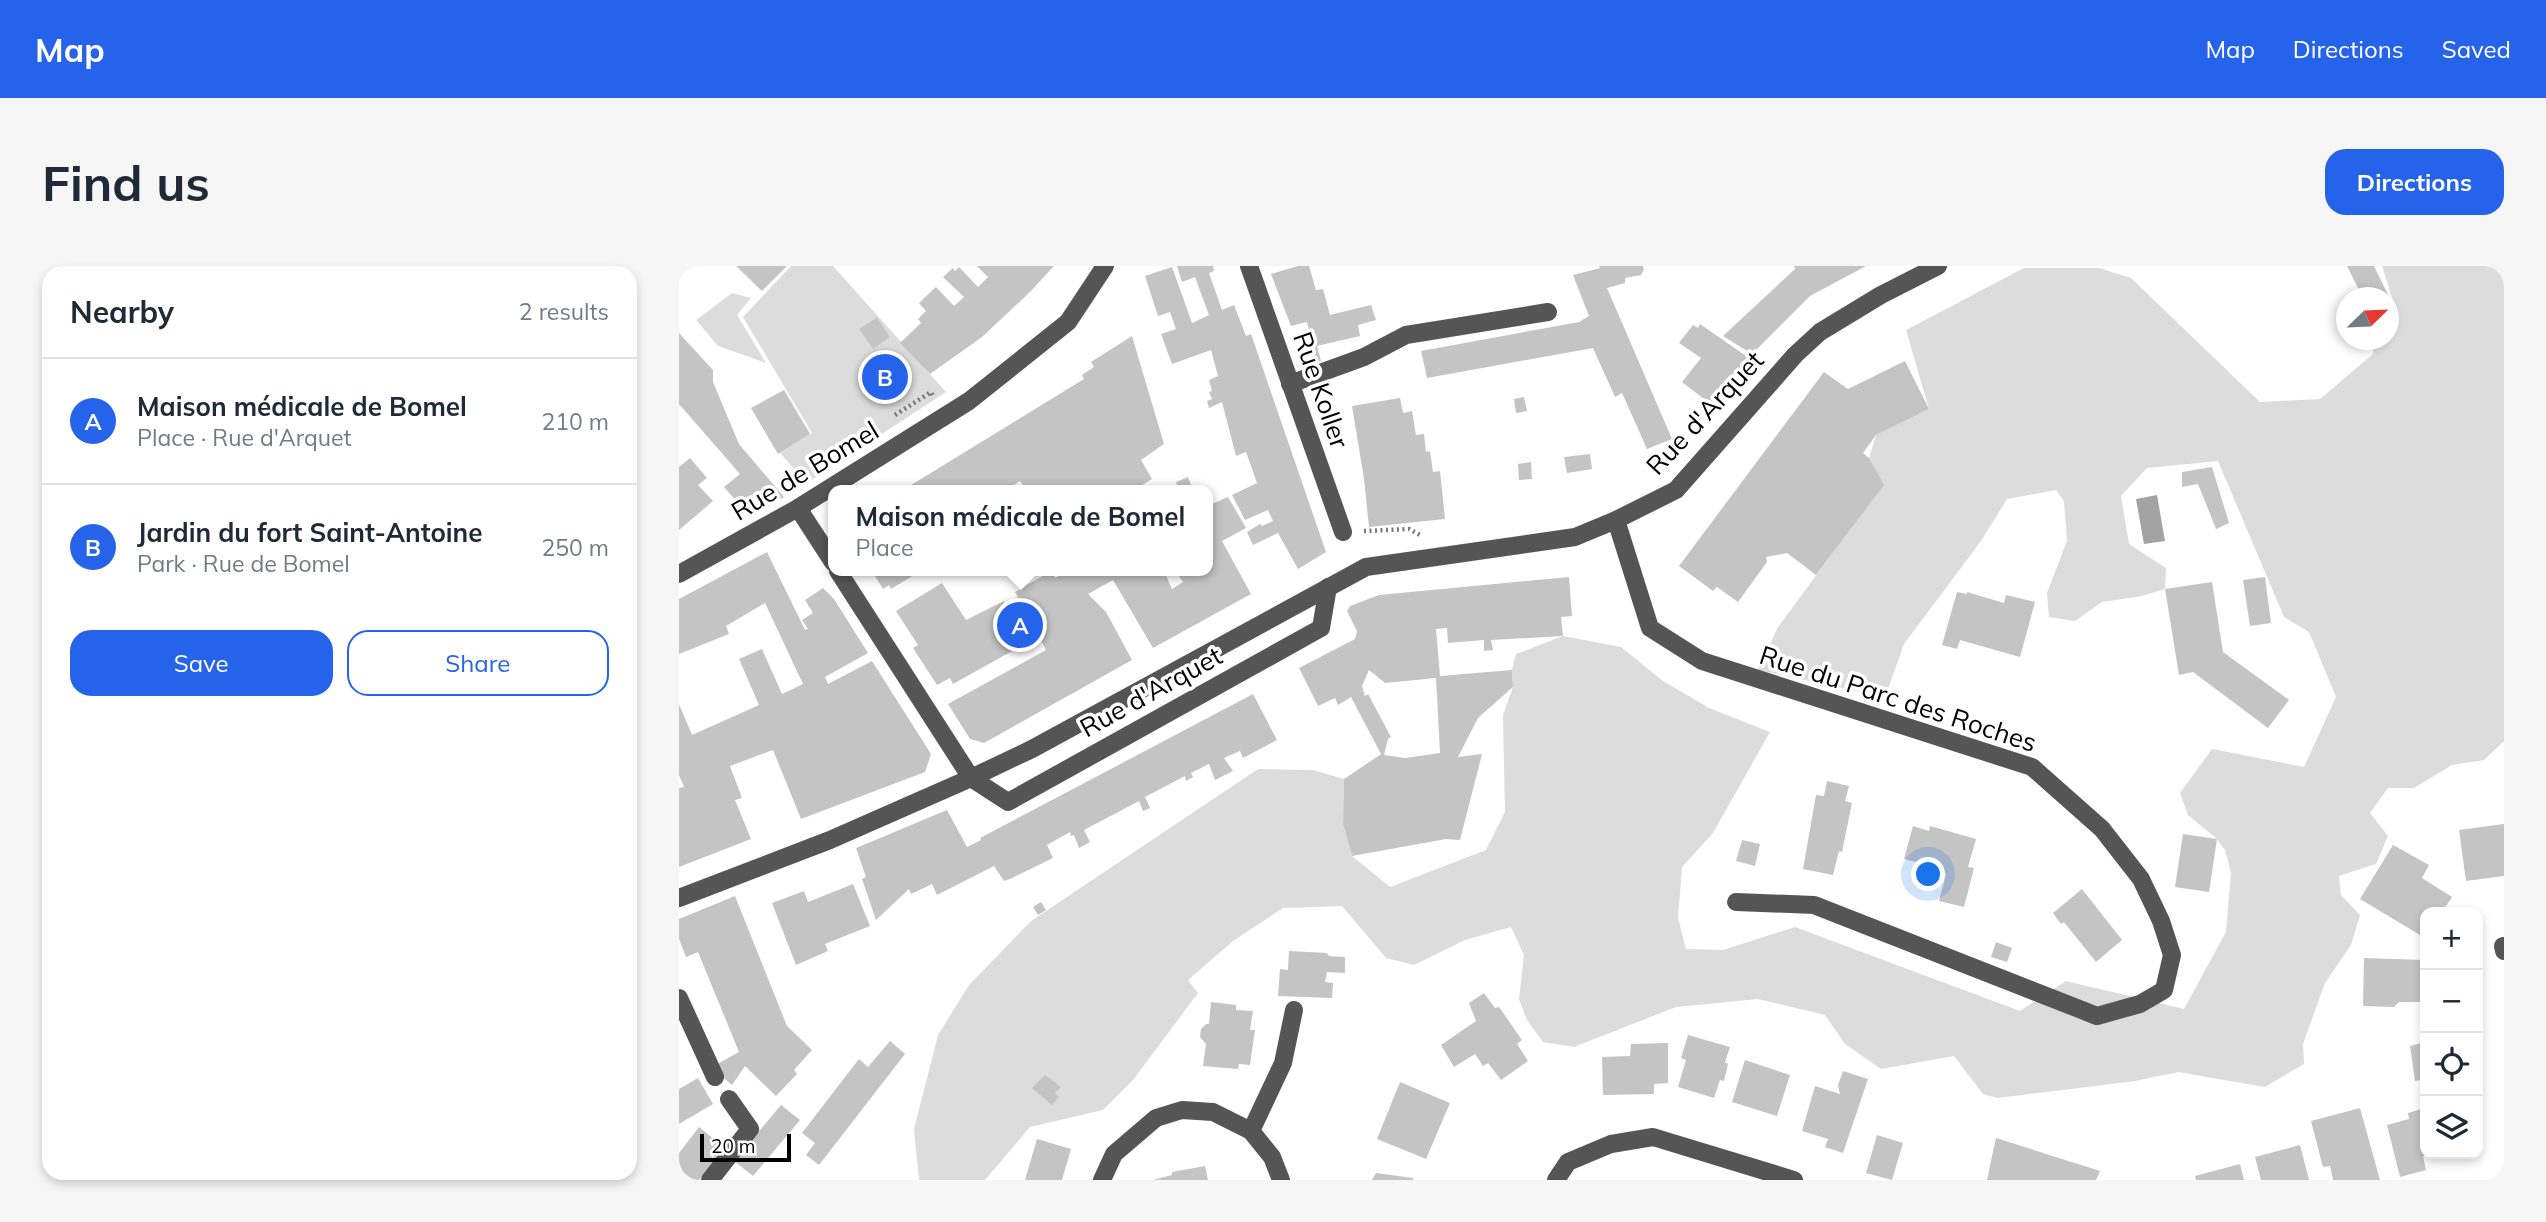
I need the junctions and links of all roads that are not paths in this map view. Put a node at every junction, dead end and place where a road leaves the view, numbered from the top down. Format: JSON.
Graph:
{"nodes":[{"id":1,"x":1105,"y":266,"type":"edge"},
{"id":2,"x":1249,"y":266,"type":"edge"},
{"id":3,"x":1938,"y":266,"type":"edge"},
{"id":4,"x":1548,"y":312,"type":"dead end"},
{"id":5,"x":1290,"y":384,"type":"junction"},
{"id":6,"x":835,"y":485,"type":"edge"},
{"id":7,"x":828,"y":489,"type":"edge"},
{"id":8,"x":798,"y":508,"type":"junction"},
{"id":9,"x":1616,"y":520,"type":"junction"},
{"id":10,"x":1342,"y":532,"type":"dead end"},
{"id":11,"x":828,"y":554,"type":"edge"},
{"id":12,"x":679,"y":574,"type":"edge"},
{"id":13,"x":841,"y":576,"type":"edge"},
{"id":14,"x":1328,"y":587,"type":"junction"},
{"id":15,"x":971,"y":778,"type":"junction"},
{"id":16,"x":679,"y":898,"type":"edge"},
{"id":17,"x":1736,"y":901,"type":"dead end"},
{"id":18,"x":679,"y":998,"type":"edge"},
{"id":19,"x":1294,"y":1010,"type":"dead end"},
{"id":20,"x":715,"y":1077,"type":"dead end"},
{"id":21,"x":730,"y":1099,"type":"dead end"},
{"id":22,"x":1251,"y":1131,"type":"junction"},
{"id":23,"x":710,"y":1180,"type":"edge"},
{"id":24,"x":1102,"y":1180,"type":"edge"},
{"id":25,"x":1281,"y":1180,"type":"edge"},
{"id":26,"x":1556,"y":1180,"type":"edge"},
{"id":27,"x":1794,"y":1180,"type":"edge"}],
"edges":[{"from":1,"to":6,"type":"street","name":"Rue de Bomel"},
{"from":2,"to":5,"type":"street","name":"Rue Koller"},
{"from":3,"to":9,"type":"street","name":"Rue d'Arquet"},
{"from":4,"to":5,"type":"street"},
{"from":5,"to":10,"type":"street","name":"Rue Koller"},
{"from":7,"to":8,"type":"street","name":"Rue de Bomel"},
{"from":8,"to":11,"type":"street"},
{"from":8,"to":12,"type":"street","name":"Rue de Bomel"},
{"from":9,"to":14,"type":"street","name":"Rue d'Arquet"},
{"from":9,"to":17,"type":"street","name":"Rue du Parc des Roches"},
{"from":13,"to":15,"type":"street"},
{"from":14,"to":15,"type":"street","name":"Rue d'Arquet"},
{"from":14,"to":15,"type":"street","name":"Rue d'Arquet"},
{"from":15,"to":16,"type":"street","name":"Rue d'Arquet"},
{"from":18,"to":20,"type":"street"},
{"from":19,"to":22,"type":"street"},
{"from":21,"to":23,"type":"street"},
{"from":22,"to":24,"type":"street"},
{"from":22,"to":25,"type":"street"},
{"from":26,"to":27,"type":"street"}]}
